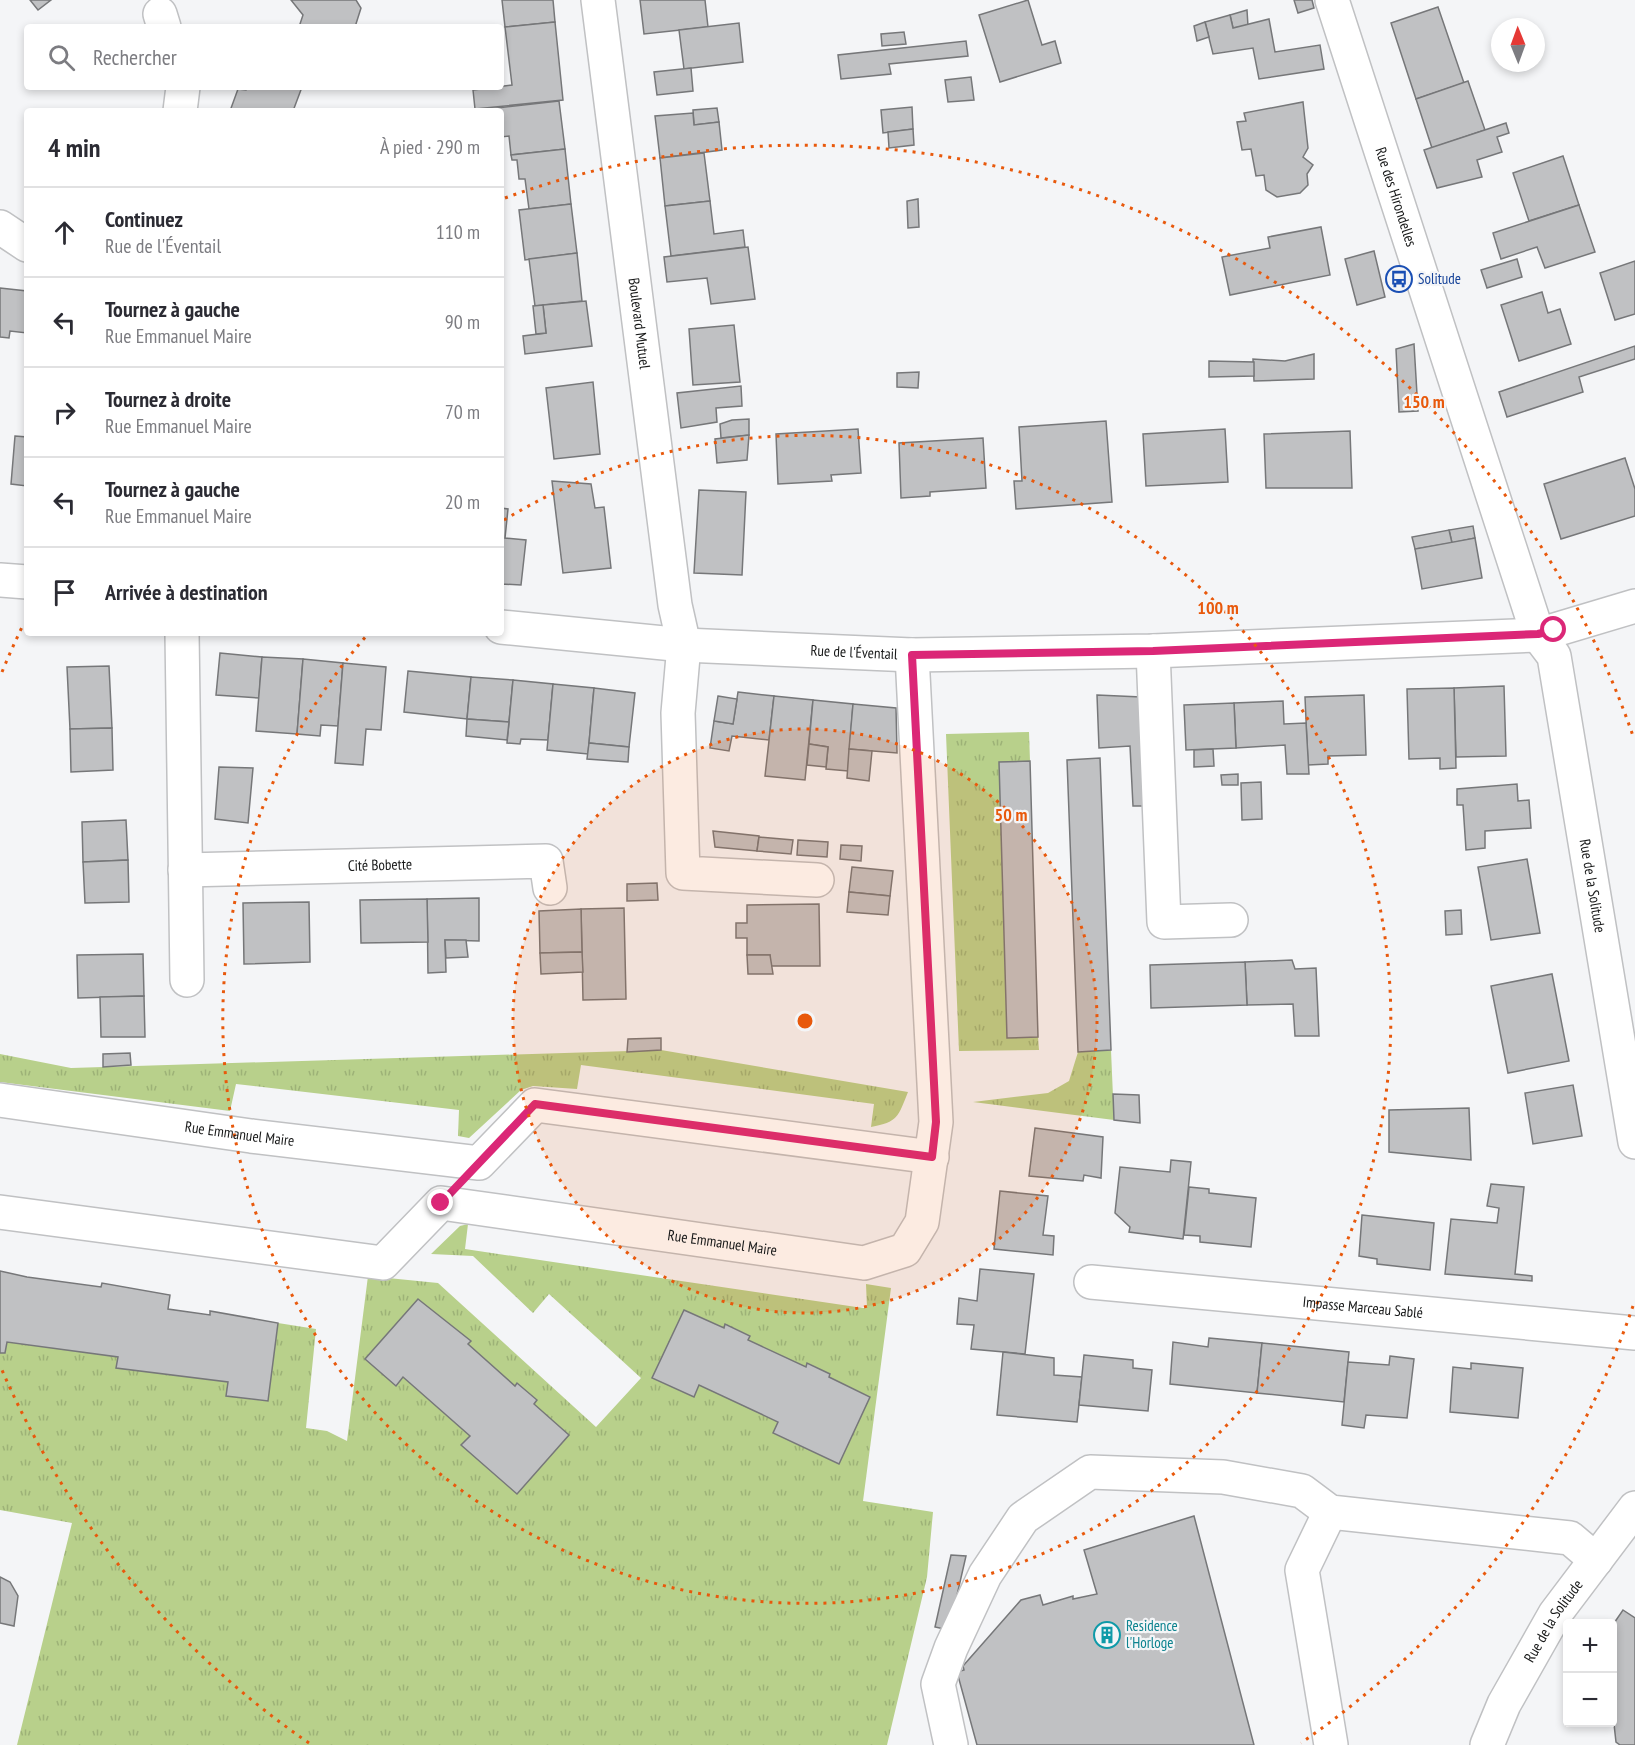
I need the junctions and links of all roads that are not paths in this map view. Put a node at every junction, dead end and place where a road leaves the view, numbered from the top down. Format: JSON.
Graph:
{"nodes":[{"id":1,"x":598,"y":0,"type":"edge"},
{"id":2,"x":1332,"y":0,"type":"edge"},
{"id":3,"x":183,"y":90,"type":"edge"},
{"id":4,"x":180,"y":108,"type":"edge"},
{"id":5,"x":0,"y":227,"type":"edge"},
{"id":6,"x":24,"y":243,"type":"edge"},
{"id":7,"x":0,"y":580,"type":"edge"},
{"id":8,"x":24,"y":582,"type":"edge"},
{"id":9,"x":1635,"y":606,"type":"edge"},
{"id":10,"x":504,"y":627,"type":"edge"},
{"id":11,"x":1538,"y":634,"type":"junction"},
{"id":12,"x":182,"y":636,"type":"edge"},
{"id":13,"x":684,"y":645,"type":"junction"},
{"id":14,"x":1153,"y":651,"type":"junction"},
{"id":15,"x":912,"y":655,"type":"junction"},
{"id":16,"x":186,"y":870,"type":"junction"},
{"id":17,"x":817,"y":880,"type":"dead end"},
{"id":18,"x":550,"y":888,"type":"dead end"},
{"id":19,"x":1231,"y":920,"type":"dead end"},
{"id":20,"x":187,"y":980,"type":"dead end"},
{"id":21,"x":0,"y":1100,"type":"edge"},
{"id":22,"x":1635,"y":1142,"type":"edge"},
{"id":23,"x":932,"y":1157,"type":"junction"},
{"id":24,"x":479,"y":1163,"type":"junction"},
{"id":25,"x":441,"y":1203,"type":"junction"},
{"id":26,"x":0,"y":1212,"type":"edge"},
{"id":27,"x":1091,"y":1282,"type":"dead end"},
{"id":28,"x":1635,"y":1332,"type":"edge"},
{"id":29,"x":1635,"y":1508,"type":"edge"},
{"id":30,"x":1330,"y":1512,"type":"junction"},
{"id":31,"x":1596,"y":1560,"type":"junction"},
{"id":32,"x":951,"y":1745,"type":"edge"},
{"id":33,"x":1331,"y":1745,"type":"edge"},
{"id":34,"x":1487,"y":1745,"type":"edge"}],
"edges":[{"from":1,"to":13,"type":"street","name":"Boulevard Mutuel"},
{"from":2,"to":11,"type":"street","name":"Rue des Hirondelles"},
{"from":3,"to":4,"type":"street"},
{"from":5,"to":6,"type":"street"},
{"from":7,"to":8,"type":"street"},
{"from":9,"to":11,"type":"street","name":"Rue de l'Éventail"},
{"from":10,"to":13,"type":"street","name":"Rue de l'Éventail"},
{"from":11,"to":14,"type":"street","name":"Rue de l'Éventail"},
{"from":11,"to":22,"type":"street","name":"Rue de la Solitude"},
{"from":12,"to":16,"type":"street"},
{"from":13,"to":15,"type":"street","name":"Rue de l'Éventail"},
{"from":13,"to":17,"type":"street","name":"Boulevard Mutuel"},
{"from":14,"to":15,"type":"street","name":"Rue de l'Éventail"},
{"from":14,"to":19,"type":"street"},
{"from":15,"to":23,"type":"street","name":"Rue Emmanuel Maire"},
{"from":16,"to":18,"type":"street","name":"Cité Bobette"},
{"from":16,"to":20,"type":"street"},
{"from":21,"to":24,"type":"street","name":"Rue Emmanuel Maire"},
{"from":23,"to":24,"type":"street"},
{"from":23,"to":25,"type":"street","name":"Rue Emmanuel Maire"},
{"from":24,"to":25,"type":"street"},
{"from":25,"to":26,"type":"street"},
{"from":27,"to":28,"type":"street","name":"Impasse Marceau Sablé"},
{"from":29,"to":31,"type":"street","name":"Rue de la Solitude"},
{"from":30,"to":31,"type":"street"},
{"from":30,"to":32,"type":"street"},
{"from":30,"to":33,"type":"street"},
{"from":31,"to":34,"type":"street","name":"Rue de la Solitude"}]}
